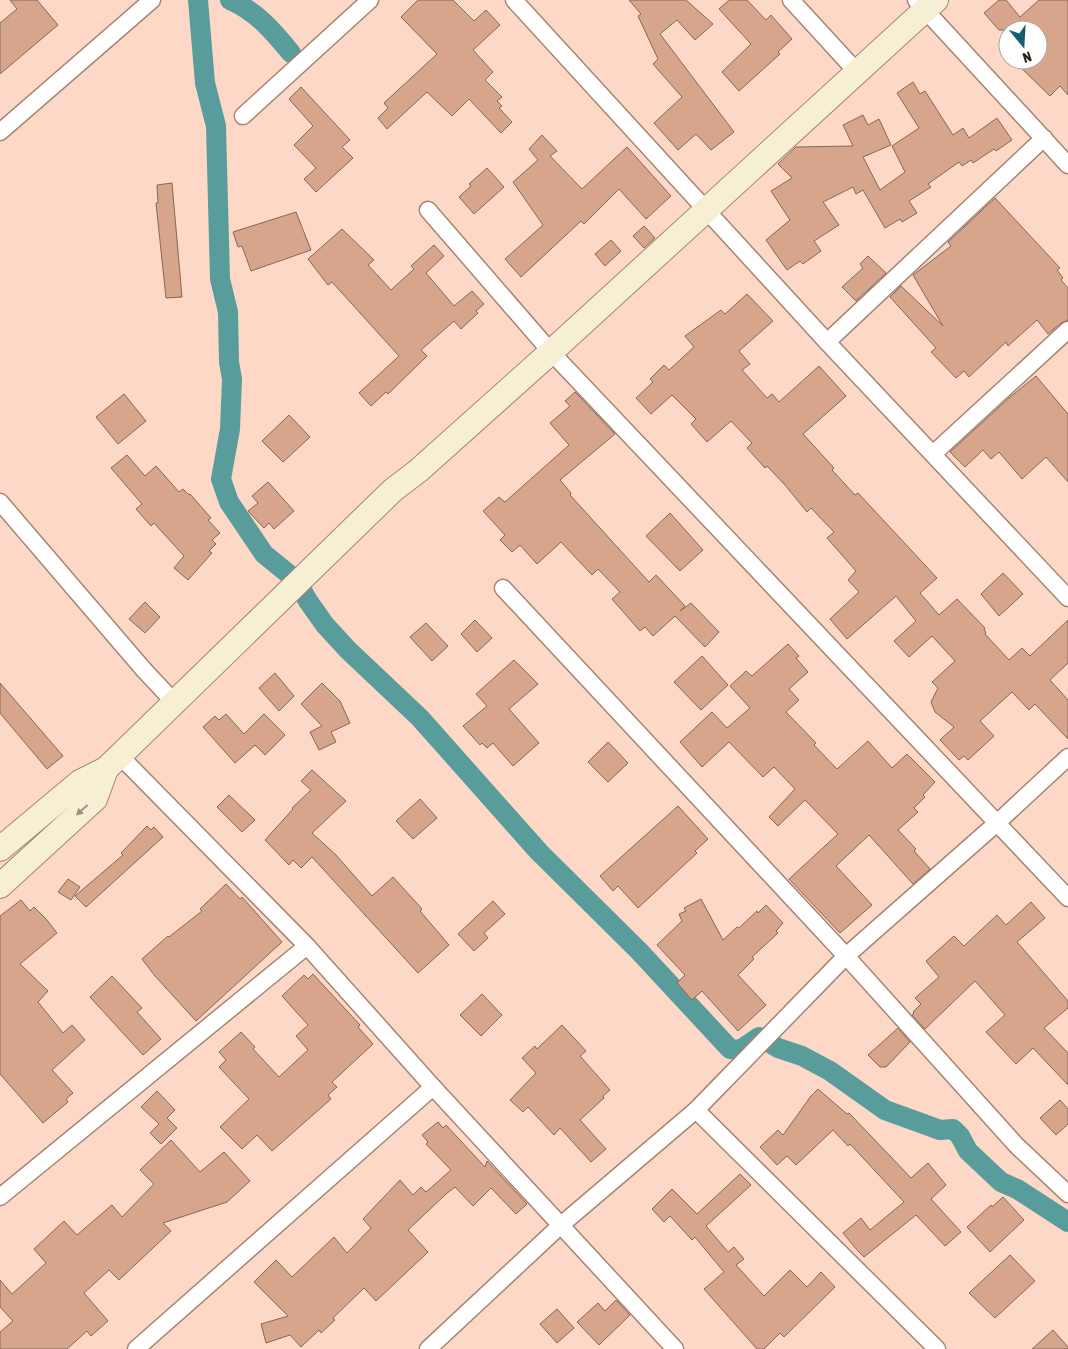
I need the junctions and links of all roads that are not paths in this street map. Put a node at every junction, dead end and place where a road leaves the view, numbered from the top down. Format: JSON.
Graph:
{"nodes":[{"id":1,"x":152,"y":0,"type":"edge"},
{"id":2,"x":370,"y":0,"type":"edge"},
{"id":3,"x":514,"y":0,"type":"edge"},
{"id":4,"x":791,"y":0,"type":"edge"},
{"id":5,"x":926,"y":3,"type":"edge"},
{"id":6,"x":857,"y":72,"type":"junction"},
{"id":7,"x":243,"y":116,"type":"dead end"},
{"id":8,"x":0,"y":132,"type":"edge"},
{"id":9,"x":1044,"y":138,"type":"junction"},
{"id":10,"x":1068,"y":165,"type":"edge"},
{"id":11,"x":707,"y":209,"type":"junction"},
{"id":12,"x":428,"y":210,"type":"dead end"},
{"id":13,"x":1068,"y":330,"type":"edge"},
{"id":14,"x":827,"y":342,"type":"junction"},
{"id":15,"x":551,"y":352,"type":"junction"},
{"id":16,"x":933,"y":454,"type":"junction"},
{"id":17,"x":0,"y":502,"type":"edge"},
{"id":18,"x":5,"y":520,"type":"edge"},
{"id":19,"x":503,"y":588,"type":"dead end"},
{"id":20,"x":1068,"y":598,"type":"edge"},
{"id":21,"x":176,"y":703,"type":"junction"},
{"id":22,"x":1068,"y":757,"type":"edge"},
{"id":23,"x":113,"y":763,"type":"junction"},
{"id":24,"x":998,"y":822,"type":"junction"},
{"id":25,"x":0,"y":849,"type":"edge"},
{"id":26,"x":0,"y":886,"type":"edge"},
{"id":27,"x":1068,"y":898,"type":"edge"},
{"id":28,"x":307,"y":946,"type":"junction"},
{"id":29,"x":846,"y":956,"type":"junction"},
{"id":30,"x":433,"y":1087,"type":"junction"},
{"id":31,"x":696,"y":1110,"type":"junction"},
{"id":32,"x":1068,"y":1194,"type":"edge"},
{"id":33,"x":0,"y":1197,"type":"edge"},
{"id":34,"x":561,"y":1225,"type":"junction"},
{"id":35,"x":136,"y":1349,"type":"edge"},
{"id":36,"x":428,"y":1349,"type":"edge"},
{"id":37,"x":675,"y":1349,"type":"edge"},
{"id":38,"x":937,"y":1349,"type":"edge"}],
"edges":[{"from":1,"to":8,"type":"street"},
{"from":2,"to":7,"type":"street"},
{"from":3,"to":11,"type":"street"},
{"from":4,"to":6,"type":"street"},
{"from":5,"to":6,"type":"street"},
{"from":5,"to":9,"type":"street"},
{"from":6,"to":11,"type":"street"},
{"from":9,"to":10,"type":"street"},
{"from":9,"to":14,"type":"street"},
{"from":11,"to":14,"type":"street"},
{"from":11,"to":15,"type":"street"},
{"from":12,"to":15,"type":"street"},
{"from":13,"to":16,"type":"street"},
{"from":14,"to":16,"type":"street"},
{"from":15,"to":21,"type":"street"},
{"from":15,"to":24,"type":"street"},
{"from":16,"to":20,"type":"street"},
{"from":17,"to":18,"type":"street"},
{"from":18,"to":21,"type":"street"},
{"from":19,"to":29,"type":"street"},
{"from":21,"to":23,"type":"street"},
{"from":22,"to":24,"type":"street"},
{"from":23,"to":25,"type":"street"},
{"from":23,"to":26,"type":"street","one_way":true},
{"from":23,"to":28,"type":"street"},
{"from":24,"to":27,"type":"street"},
{"from":24,"to":29,"type":"street"},
{"from":28,"to":30,"type":"street"},
{"from":28,"to":33,"type":"street"},
{"from":29,"to":31,"type":"street"},
{"from":29,"to":32,"type":"street"},
{"from":30,"to":34,"type":"street"},
{"from":30,"to":35,"type":"street"},
{"from":31,"to":34,"type":"street"},
{"from":31,"to":38,"type":"street"},
{"from":34,"to":36,"type":"street"},
{"from":34,"to":37,"type":"street"}]}
